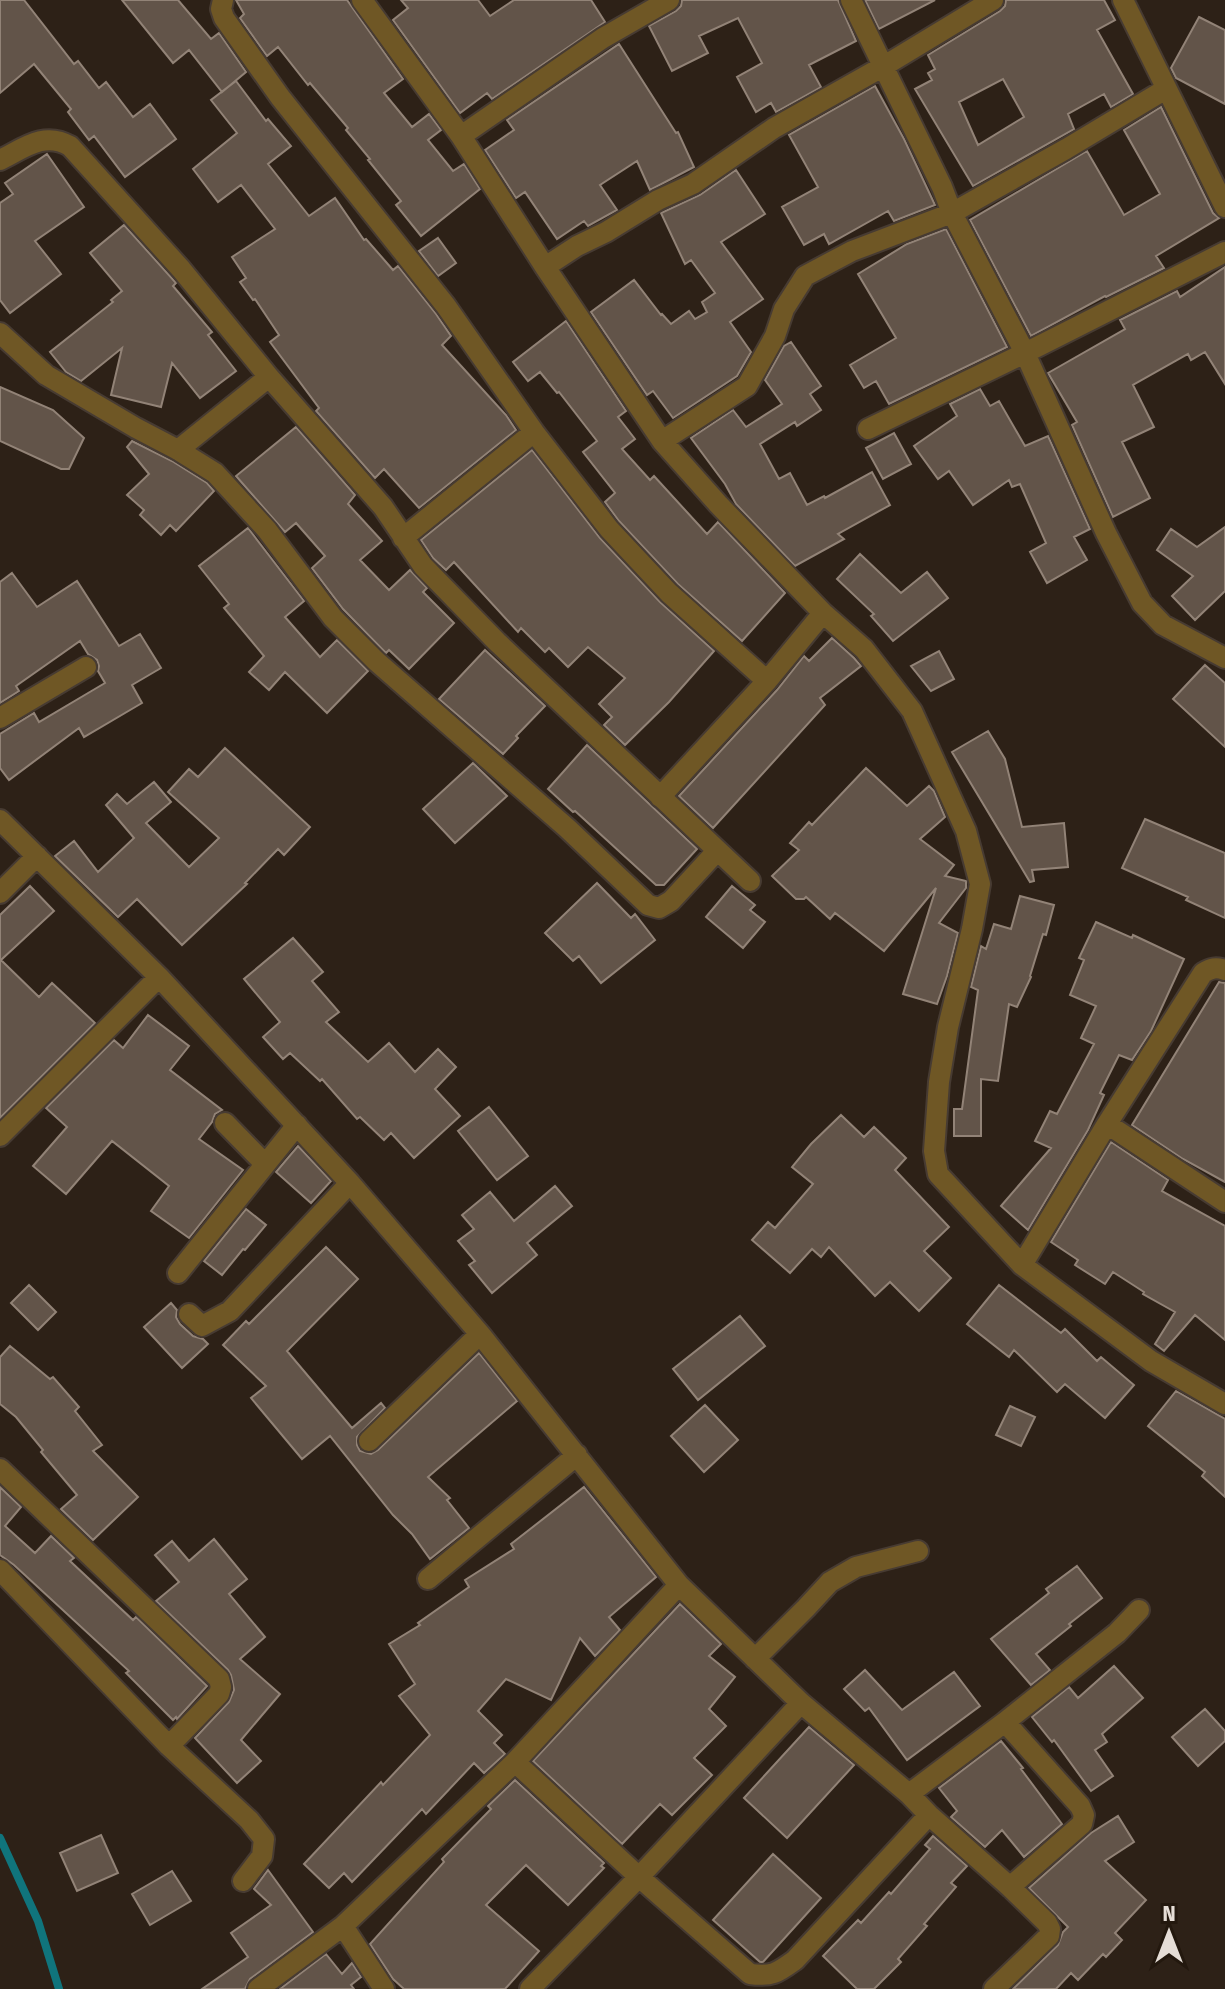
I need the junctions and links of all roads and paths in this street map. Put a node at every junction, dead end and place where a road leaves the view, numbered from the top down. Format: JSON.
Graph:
{"nodes":[{"id":1,"x":223,"y":0,"type":"edge"},
{"id":2,"x":362,"y":0,"type":"edge"},
{"id":3,"x":669,"y":0,"type":"edge"},
{"id":4,"x":851,"y":0,"type":"edge"},
{"id":5,"x":993,"y":0,"type":"edge"},
{"id":6,"x":1123,"y":0,"type":"edge"},
{"id":7,"x":884,"y":66,"type":"junction"},
{"id":8,"x":1166,"y":89,"type":"junction"},
{"id":9,"x":461,"y":136,"type":"junction"},
{"id":10,"x":0,"y":160,"type":"edge"},
{"id":11,"x":1225,"y":207,"type":"edge"},
{"id":12,"x":952,"y":213,"type":"junction"},
{"id":13,"x":1225,"y":252,"type":"edge"},
{"id":14,"x":545,"y":267,"type":"junction"},
{"id":15,"x":0,"y":333,"type":"edge"},
{"id":16,"x":1025,"y":353,"type":"junction"},
{"id":17,"x":269,"y":377,"type":"junction"},
{"id":18,"x":868,"y":429,"type":"dead end"},
{"id":19,"x":534,"y":432,"type":"junction"},
{"id":20,"x":662,"y":441,"type":"junction"},
{"id":21,"x":178,"y":450,"type":"junction"},
{"id":22,"x":403,"y":538,"type":"junction"},
{"id":23,"x":823,"y":613,"type":"junction"},
{"id":24,"x":1225,"y":658,"type":"edge"},
{"id":25,"x":86,"y":667,"type":"dead end"},
{"id":26,"x":767,"y":681,"type":"junction"},
{"id":27,"x":0,"y":718,"type":"edge"},
{"id":28,"x":660,"y":797,"type":"junction"},
{"id":29,"x":0,"y":820,"type":"edge"},
{"id":30,"x":717,"y":851,"type":"junction"},
{"id":31,"x":37,"y":856,"type":"junction"},
{"id":32,"x":750,"y":881,"type":"dead end"},
{"id":33,"x":0,"y":893,"type":"edge"},
{"id":34,"x":1225,"y":970,"type":"edge"},
{"id":35,"x":159,"y":977,"type":"junction"},
{"id":36,"x":225,"y":1123,"type":"dead end"},
{"id":37,"x":1107,"y":1124,"type":"junction"},
{"id":38,"x":297,"y":1125,"type":"junction"},
{"id":39,"x":0,"y":1136,"type":"edge"},
{"id":40,"x":264,"y":1163,"type":"junction"},
{"id":41,"x":350,"y":1183,"type":"junction"},
{"id":42,"x":1225,"y":1201,"type":"edge"},
{"id":43,"x":1022,"y":1265,"type":"junction"},
{"id":44,"x":178,"y":1273,"type":"dead end"},
{"id":45,"x":189,"y":1314,"type":"dead end"},
{"id":46,"x":480,"y":1334,"type":"junction"},
{"id":47,"x":1225,"y":1404,"type":"edge"},
{"id":48,"x":369,"y":1441,"type":"dead end"},
{"id":49,"x":577,"y":1455,"type":"junction"},
{"id":50,"x":0,"y":1469,"type":"edge"},
{"id":51,"x":918,"y":1551,"type":"dead end"},
{"id":52,"x":0,"y":1570,"type":"edge"},
{"id":53,"x":428,"y":1579,"type":"dead end"},
{"id":54,"x":679,"y":1585,"type":"junction"},
{"id":55,"x":1139,"y":1610,"type":"dead end"},
{"id":56,"x":755,"y":1659,"type":"junction"},
{"id":57,"x":801,"y":1703,"type":"junction"},
{"id":58,"x":1005,"y":1722,"type":"junction"},
{"id":59,"x":169,"y":1746,"type":"junction"},
{"id":60,"x":515,"y":1762,"type":"junction"},
{"id":61,"x":909,"y":1794,"type":"junction"},
{"id":62,"x":929,"y":1815,"type":"junction"},
{"id":63,"x":639,"y":1877,"type":"junction"},
{"id":64,"x":243,"y":1881,"type":"dead end"},
{"id":65,"x":1010,"y":1887,"type":"junction"},
{"id":66,"x":343,"y":1926,"type":"junction"},
{"id":67,"x":381,"y":1988,"type":"edge"},
{"id":68,"x":258,"y":1989,"type":"edge"},
{"id":69,"x":530,"y":1989,"type":"edge"},
{"id":70,"x":994,"y":1989,"type":"edge"}],
"edges":[{"from":1,"to":19,"type":"street"},
{"from":2,"to":9,"type":"street"},
{"from":3,"to":9,"type":"street"},
{"from":4,"to":7,"type":"street"},
{"from":5,"to":7,"type":"street"},
{"from":6,"to":8,"type":"street"},
{"from":7,"to":12,"type":"street"},
{"from":7,"to":14,"type":"street"},
{"from":8,"to":11,"type":"street"},
{"from":8,"to":12,"type":"street"},
{"from":9,"to":14,"type":"street"},
{"from":10,"to":17,"type":"street"},
{"from":12,"to":16,"type":"street"},
{"from":12,"to":20,"type":"street"},
{"from":13,"to":16,"type":"street"},
{"from":14,"to":20,"type":"street"},
{"from":15,"to":21,"type":"street"},
{"from":16,"to":18,"type":"street"},
{"from":16,"to":24,"type":"street"},
{"from":17,"to":21,"type":"street"},
{"from":17,"to":22,"type":"street"},
{"from":19,"to":22,"type":"street"},
{"from":19,"to":26,"type":"street"},
{"from":20,"to":23,"type":"street"},
{"from":21,"to":30,"type":"street"},
{"from":22,"to":28,"type":"street"},
{"from":23,"to":26,"type":"street"},
{"from":23,"to":43,"type":"street"},
{"from":25,"to":27,"type":"street"},
{"from":26,"to":28,"type":"street"},
{"from":28,"to":30,"type":"street"},
{"from":29,"to":31,"type":"street"},
{"from":30,"to":32,"type":"street"},
{"from":31,"to":33,"type":"street"},
{"from":31,"to":35,"type":"street"},
{"from":34,"to":37,"type":"street"},
{"from":35,"to":38,"type":"street"},
{"from":35,"to":39,"type":"street"},
{"from":36,"to":40,"type":"street"},
{"from":37,"to":42,"type":"street"},
{"from":37,"to":43,"type":"street"},
{"from":38,"to":40,"type":"street"},
{"from":38,"to":41,"type":"street"},
{"from":40,"to":44,"type":"street"},
{"from":41,"to":45,"type":"street"},
{"from":41,"to":46,"type":"street"},
{"from":43,"to":47,"type":"street"},
{"from":46,"to":48,"type":"street"},
{"from":46,"to":49,"type":"street"},
{"from":49,"to":53,"type":"street"},
{"from":49,"to":54,"type":"street"},
{"from":50,"to":59,"type":"street"},
{"from":51,"to":56,"type":"street"},
{"from":52,"to":59,"type":"street"},
{"from":54,"to":56,"type":"street"},
{"from":54,"to":60,"type":"street"},
{"from":55,"to":58,"type":"street"},
{"from":56,"to":57,"type":"street"},
{"from":57,"to":61,"type":"street"},
{"from":57,"to":63,"type":"street"},
{"from":58,"to":61,"type":"street"},
{"from":58,"to":65,"type":"street"},
{"from":59,"to":64,"type":"street"},
{"from":60,"to":63,"type":"street"},
{"from":60,"to":66,"type":"street"},
{"from":61,"to":62,"type":"street"},
{"from":62,"to":63,"type":"street"},
{"from":62,"to":65,"type":"street"},
{"from":63,"to":69,"type":"street"},
{"from":65,"to":70,"type":"street"},
{"from":66,"to":67,"type":"street"},
{"from":66,"to":68,"type":"street"}]}
